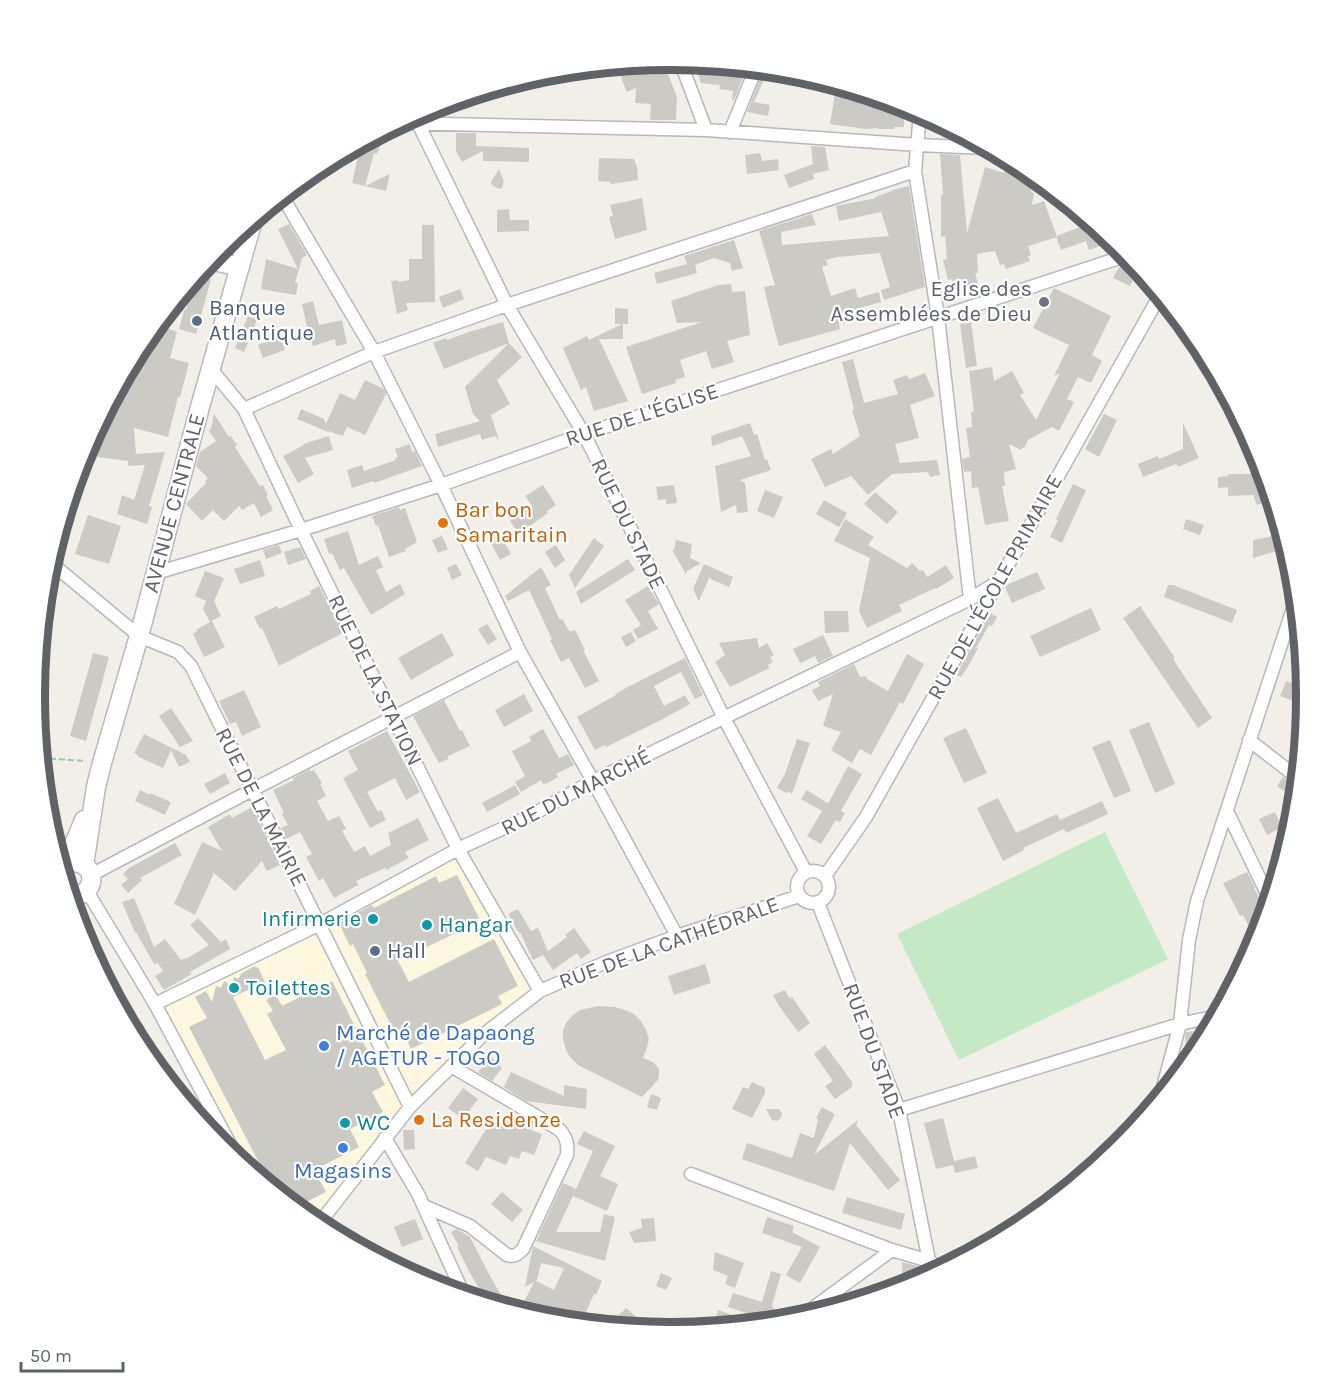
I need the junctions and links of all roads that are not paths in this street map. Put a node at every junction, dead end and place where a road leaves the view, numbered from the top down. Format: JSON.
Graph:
{"nodes":[{"id":1,"x":684,"y":71,"type":"edge"},
{"id":2,"x":753,"y":76,"type":"edge"},
{"id":3,"x":426,"y":120,"type":"edge"},
{"id":4,"x":919,"y":122,"type":"edge"},
{"id":5,"x":418,"y":124,"type":"edge"},
{"id":6,"x":706,"y":130,"type":"junction"},
{"id":7,"x":730,"y":132,"type":"junction"},
{"id":8,"x":918,"y":145,"type":"junction"},
{"id":9,"x":970,"y":147,"type":"edge"},
{"id":10,"x":915,"y":171,"type":"junction"},
{"id":11,"x":286,"y":203,"type":"edge"},
{"id":12,"x":249,"y":234,"type":"edge"},
{"id":13,"x":1117,"y":259,"type":"edge"},
{"id":14,"x":220,"y":262,"type":"edge"},
{"id":15,"x":240,"y":267,"type":"junction"},
{"id":16,"x":1156,"y":302,"type":"edge"},
{"id":17,"x":507,"y":305,"type":"junction"},
{"id":18,"x":938,"y":317,"type":"junction"},
{"id":19,"x":374,"y":352,"type":"junction"},
{"id":20,"x":211,"y":369,"type":"junction"},
{"id":21,"x":244,"y":409,"type":"junction"},
{"id":22,"x":584,"y":434,"type":"junction"},
{"id":23,"x":441,"y":485,"type":"junction"},
{"id":24,"x":301,"y":530,"type":"junction"},
{"id":25,"x":58,"y":569,"type":"edge"},
{"id":26,"x":156,"y":573,"type":"junction"},
{"id":27,"x":998,"y":582,"type":"junction"},
{"id":28,"x":970,"y":599,"type":"junction"},
{"id":29,"x":1291,"y":614,"type":"edge"},
{"id":30,"x":139,"y":636,"type":"junction"},
{"id":31,"x":520,"y":652,"type":"junction"},
{"id":32,"x":393,"y":717,"type":"junction"},
{"id":33,"x":724,"y":718,"type":"junction"},
{"id":34,"x":1249,"y":740,"type":"junction"},
{"id":35,"x":1291,"y":773,"type":"edge"},
{"id":36,"x":593,"y":781,"type":"junction"},
{"id":37,"x":252,"y":790,"type":"junction"},
{"id":38,"x":1227,"y":811,"type":"junction"},
{"id":39,"x":458,"y":849,"type":"junction"},
{"id":40,"x":806,"y":872,"type":"junction"},
{"id":41,"x":825,"y":876,"type":"junction"},
{"id":42,"x":76,"y":882,"type":"edge"},
{"id":43,"x":1265,"y":890,"type":"edge"},
{"id":44,"x":799,"y":896,"type":"junction"},
{"id":45,"x":818,"y":903,"type":"junction"},
{"id":46,"x":320,"y":924,"type":"junction"},
{"id":47,"x":677,"y":936,"type":"junction"},
{"id":48,"x":540,"y":991,"type":"junction"},
{"id":49,"x":156,"y":1004,"type":"junction"},
{"id":50,"x":1206,"y":1018,"type":"edge"},
{"id":51,"x":1180,"y":1024,"type":"junction"},
{"id":52,"x":452,"y":1065,"type":"junction"},
{"id":53,"x":1165,"y":1079,"type":"edge"},
{"id":54,"x":410,"y":1107,"type":"junction"},
{"id":55,"x":899,"y":1110,"type":"junction"},
{"id":56,"x":225,"y":1135,"type":"edge"},
{"id":57,"x":385,"y":1138,"type":"junction"},
{"id":58,"x":691,"y":1174,"type":"dead end"},
{"id":59,"x":424,"y":1206,"type":"junction"},
{"id":60,"x":324,"y":1217,"type":"edge"},
{"id":61,"x":892,"y":1250,"type":"junction"},
{"id":62,"x":929,"y":1262,"type":"junction"},
{"id":63,"x":932,"y":1264,"type":"edge"},
{"id":64,"x":929,"y":1265,"type":"edge"},
{"id":65,"x":459,"y":1284,"type":"edge"},
{"id":66,"x":820,"y":1303,"type":"edge"}],
"edges":[{"from":1,"to":6,"type":"street"},
{"from":2,"to":7,"type":"street"},
{"from":3,"to":6,"type":"street"},
{"from":4,"to":8,"type":"street"},
{"from":5,"to":17,"type":"street","name":"RUE DU STADE"},
{"from":6,"to":7,"type":"street"},
{"from":7,"to":8,"type":"street"},
{"from":8,"to":9,"type":"street"},
{"from":8,"to":10,"type":"street"},
{"from":10,"to":17,"type":"street"},
{"from":10,"to":18,"type":"street"},
{"from":11,"to":19,"type":"street"},
{"from":12,"to":15,"type":"main road","name":"AVENUE CENTRALE"},
{"from":13,"to":18,"type":"street","name":"RUE DE L'ÉGLISE"},
{"from":14,"to":15,"type":"main road"},
{"from":15,"to":20,"type":"main road","name":"AVENUE CENTRALE"},
{"from":16,"to":27,"type":"street","name":"RUE DE L'ÉCOLE PRIMAIRE"},
{"from":17,"to":19,"type":"street"},
{"from":17,"to":22,"type":"street","name":"RUE DU STADE"},
{"from":18,"to":22,"type":"street","name":"RUE DE L'ÉGLISE"},
{"from":18,"to":28,"type":"street"},
{"from":19,"to":21,"type":"street"},
{"from":19,"to":23,"type":"street"},
{"from":20,"to":21,"type":"street","name":"RUE DE LA STATION"},
{"from":20,"to":26,"type":"main road","name":"AVENUE CENTRALE"},
{"from":21,"to":24,"type":"street","name":"RUE DE LA STATION"},
{"from":22,"to":23,"type":"street","name":"RUE DE L'ÉGLISE"},
{"from":22,"to":33,"type":"street","name":"RUE DU STADE"},
{"from":23,"to":24,"type":"street","name":"RUE DE L'ÉGLISE"},
{"from":23,"to":31,"type":"street"},
{"from":24,"to":26,"type":"street","name":"RUE DE L'ÉGLISE"},
{"from":24,"to":32,"type":"street","name":"RUE DE LA STATION"},
{"from":25,"to":30,"type":"street","name":"RUE DE LA MAIRIE"},
{"from":26,"to":30,"type":"main road","name":"AVENUE CENTRALE"},
{"from":27,"to":28,"type":"street","name":"RUE DU MARCHÉ"},
{"from":27,"to":41,"type":"street","name":"RUE DE L'ÉCOLE PRIMAIRE"},
{"from":28,"to":33,"type":"street","name":"RUE DU MARCHÉ"},
{"from":29,"to":34,"type":"street"},
{"from":30,"to":37,"type":"street","name":"RUE DE LA MAIRIE"},
{"from":30,"to":42,"type":"main road","name":"AVENUE CENTRALE"},
{"from":31,"to":32,"type":"street"},
{"from":31,"to":36,"type":"street"},
{"from":32,"to":37,"type":"street"},
{"from":32,"to":39,"type":"street","name":"RUE DE LA STATION"},
{"from":33,"to":36,"type":"street","name":"RUE DU MARCHÉ"},
{"from":33,"to":40,"type":"street","name":"RUE DU STADE"},
{"from":34,"to":35,"type":"street"},
{"from":34,"to":38,"type":"street"},
{"from":36,"to":39,"type":"street","name":"RUE DU MARCHÉ"},
{"from":36,"to":47,"type":"street"},
{"from":37,"to":42,"type":"street"},
{"from":37,"to":46,"type":"street","name":"RUE DE LA MAIRIE"},
{"from":38,"to":43,"type":"street"},
{"from":38,"to":51,"type":"street"},
{"from":39,"to":46,"type":"street","name":"RUE DU MARCHÉ"},
{"from":39,"to":48,"type":"street","name":"RUE DE LA STATION"},
{"from":40,"to":41,"type":"street"},
{"from":40,"to":44,"type":"street"},
{"from":41,"to":45,"type":"street"},
{"from":42,"to":49,"type":"street"},
{"from":44,"to":45,"type":"street"},
{"from":44,"to":47,"type":"street","name":"RUE DE LA CATHÉDRALE"},
{"from":45,"to":55,"type":"street","name":"RUE DU STADE"},
{"from":46,"to":49,"type":"street","name":"RUE DU MARCHÉ"},
{"from":46,"to":54,"type":"street","name":"RUE DE LA MAIRIE"},
{"from":47,"to":48,"type":"street","name":"RUE DE LA CATHÉDRALE"},
{"from":48,"to":52,"type":"street","name":"RUE DE LA CATHÉDRALE"},
{"from":49,"to":56,"type":"street"},
{"from":50,"to":51,"type":"street"},
{"from":51,"to":53,"type":"street"},
{"from":51,"to":55,"type":"street"},
{"from":52,"to":54,"type":"street","name":"RUE DE LA CATHÉDRALE"},
{"from":52,"to":59,"type":"street"},
{"from":54,"to":57,"type":"street","name":"RUE DE LA CATHÉDRALE"},
{"from":55,"to":62,"type":"street","name":"RUE DU STADE"},
{"from":57,"to":59,"type":"street"},
{"from":57,"to":60,"type":"street","name":"RUE DE LA CATHÉDRALE"},
{"from":58,"to":61,"type":"street"},
{"from":59,"to":65,"type":"street"},
{"from":61,"to":62,"type":"street"},
{"from":61,"to":66,"type":"street"},
{"from":62,"to":63,"type":"street"},
{"from":62,"to":64,"type":"street","name":"RUE DU STADE"}]}
